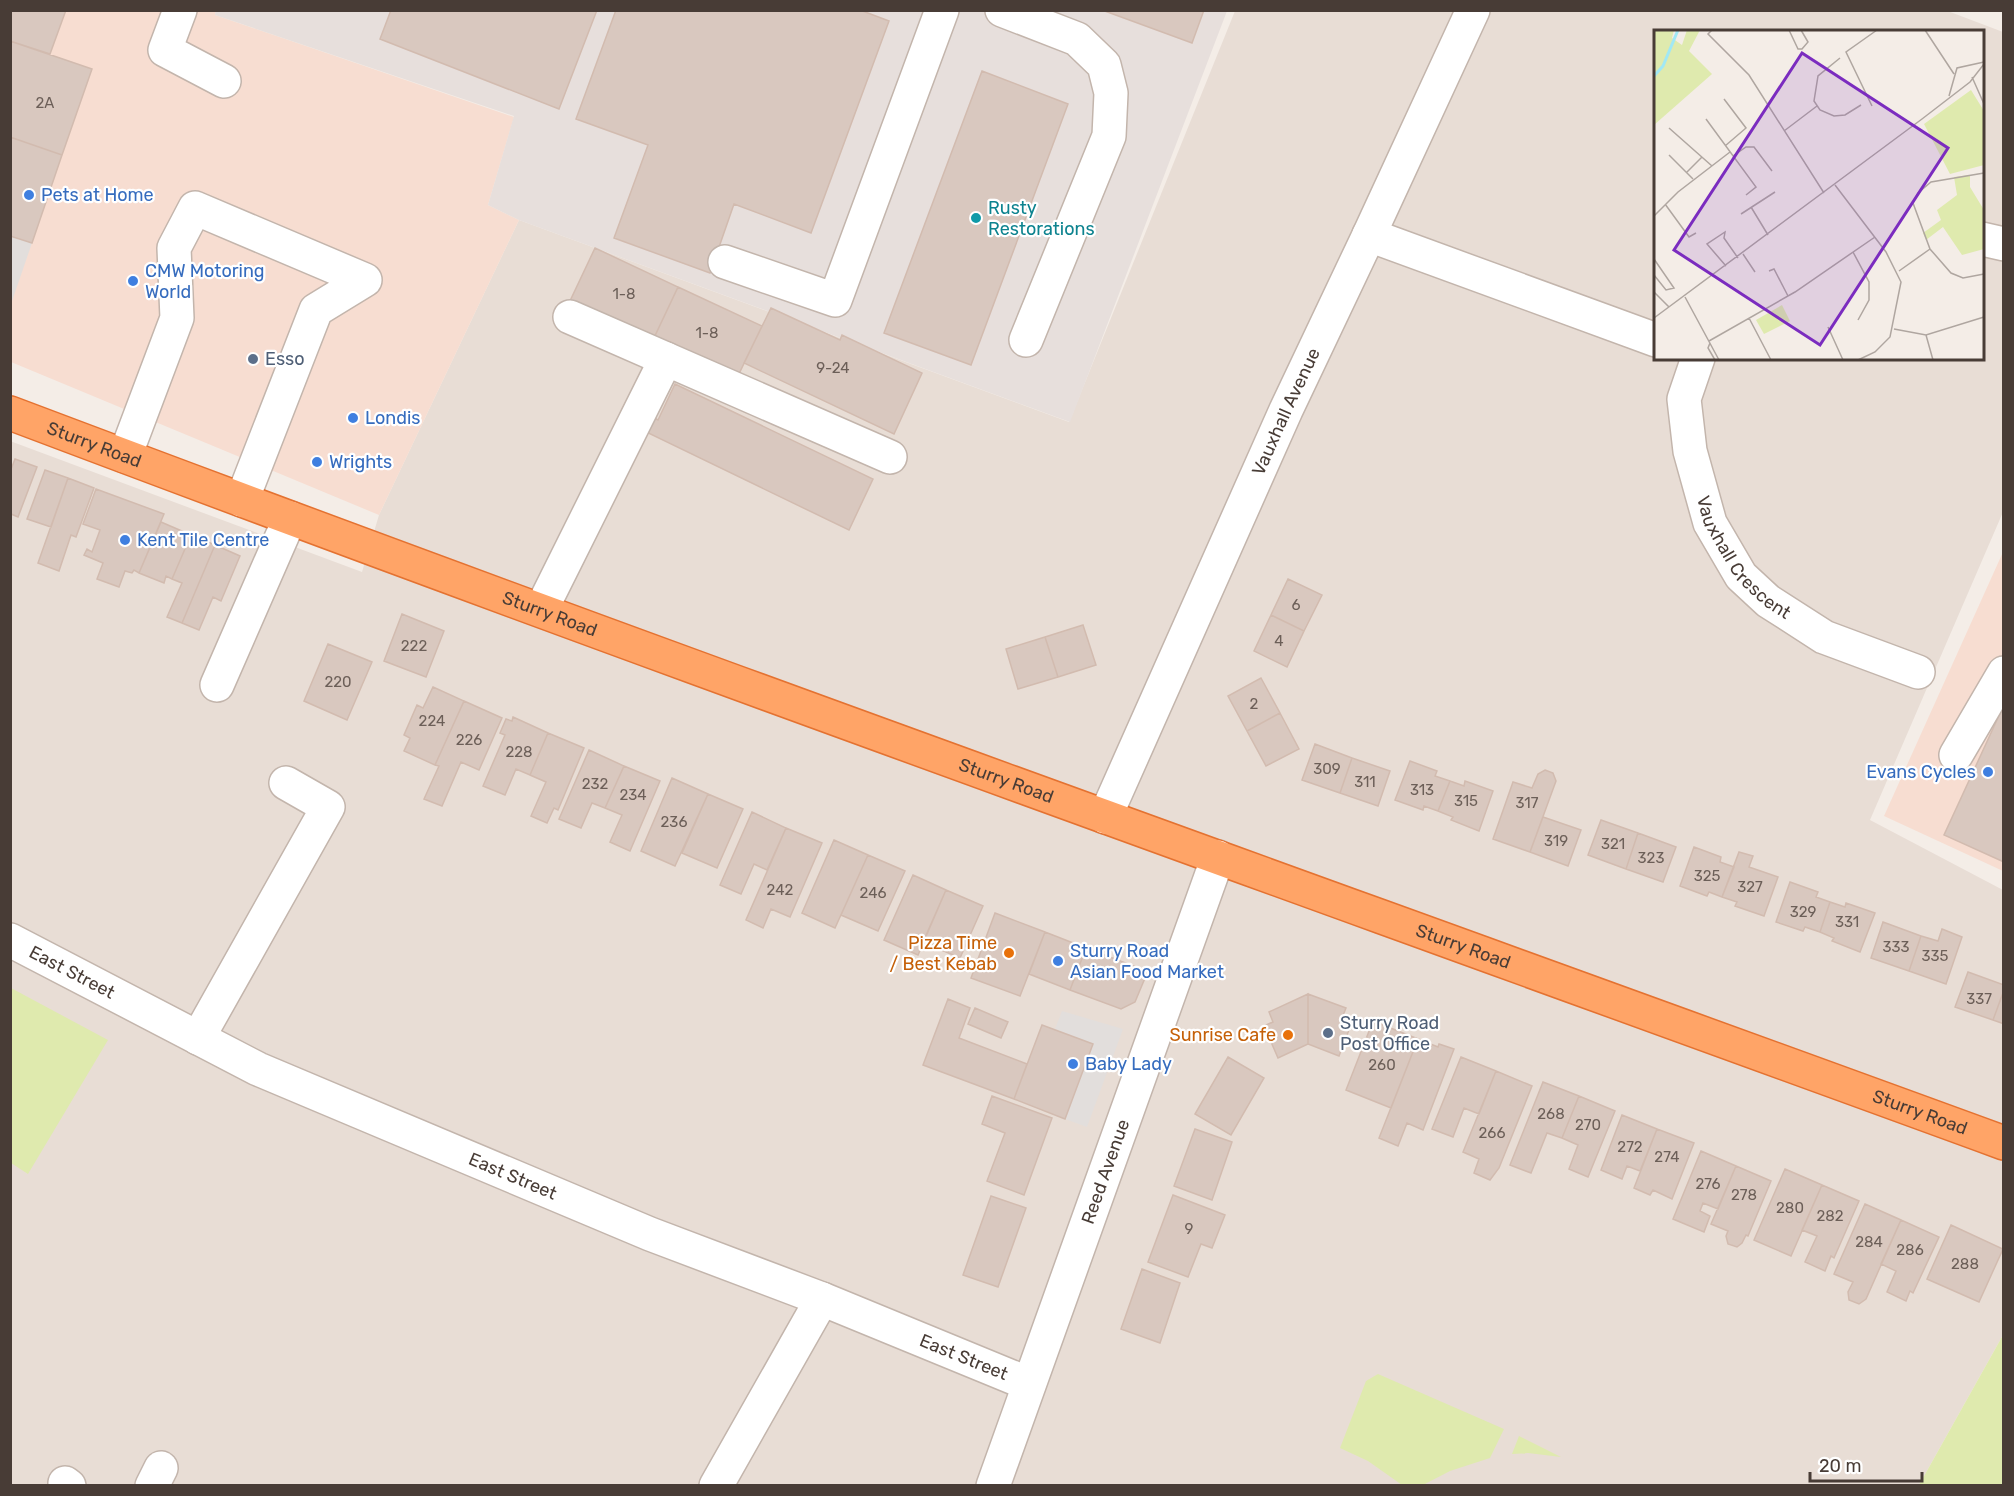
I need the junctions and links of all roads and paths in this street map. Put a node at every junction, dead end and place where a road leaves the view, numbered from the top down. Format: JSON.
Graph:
{"nodes":[{"id":1,"x":180,"y":10,"type":"edge"},
{"id":2,"x":942,"y":10,"type":"edge"},
{"id":3,"x":1002,"y":10,"type":"edge"},
{"id":4,"x":1473,"y":10,"type":"edge"},
{"id":5,"x":224,"y":81,"type":"dead end"},
{"id":6,"x":1370,"y":235,"type":"junction"},
{"id":7,"x":1984,"y":239,"type":"edge"},
{"id":8,"x":2004,"y":244,"type":"edge"},
{"id":9,"x":725,"y":262,"type":"dead end"},
{"id":10,"x":570,"y":317,"type":"dead end"},
{"id":11,"x":1654,"y":339,"type":"edge"},
{"id":12,"x":1026,"y":340,"type":"dead end"},
{"id":13,"x":666,"y":359,"type":"junction"},
{"id":14,"x":1697,"y":360,"type":"edge"},
{"id":15,"x":10,"y":413,"type":"edge"},
{"id":16,"x":125,"y":456,"type":"junction"},
{"id":17,"x":890,"y":458,"type":"dead end"},
{"id":18,"x":242,"y":500,"type":"junction"},
{"id":19,"x":290,"y":518,"type":"junction"},
{"id":20,"x":541,"y":610,"type":"junction"},
{"id":21,"x":1918,"y":672,"type":"dead end"},
{"id":22,"x":2004,"y":673,"type":"edge"},
{"id":23,"x":216,"y":685,"type":"dead end"},
{"id":24,"x":1956,"y":755,"type":"dead end"},
{"id":25,"x":286,"y":783,"type":"dead end"},
{"id":26,"x":1105,"y":817,"type":"junction"},
{"id":27,"x":1218,"y":857,"type":"junction"},
{"id":28,"x":10,"y":940,"type":"edge"},
{"id":29,"x":198,"y":1038,"type":"junction"},
{"id":30,"x":2004,"y":1143,"type":"edge"},
{"id":31,"x":822,"y":1299,"type":"junction"},
{"id":32,"x":1029,"y":1384,"type":"junction"},
{"id":33,"x":716,"y":1485,"type":"edge"},
{"id":34,"x":993,"y":1485,"type":"edge"}],
"edges":[{"from":1,"to":5,"type":"street"},
{"from":2,"to":9,"type":"street"},
{"from":3,"to":12,"type":"street"},
{"from":4,"to":6,"type":"street","name":"Vauxhall Avenue"},
{"from":6,"to":11,"type":"street"},
{"from":6,"to":26,"type":"street","name":"Vauxhall Avenue"},
{"from":7,"to":8,"type":"street"},
{"from":10,"to":13,"type":"street"},
{"from":13,"to":17,"type":"street"},
{"from":13,"to":20,"type":"street"},
{"from":14,"to":21,"type":"street","name":"Vauxhall Crescent"},
{"from":15,"to":16,"type":"highway","name":"Sturry Road"},
{"from":16,"to":18,"type":"highway","name":"Sturry Road"},
{"from":16,"to":18,"type":"street"},
{"from":18,"to":19,"type":"highway","name":"Sturry Road"},
{"from":19,"to":20,"type":"highway","name":"Sturry Road"},
{"from":19,"to":23,"type":"street"},
{"from":20,"to":26,"type":"highway","name":"Sturry Road"},
{"from":22,"to":24,"type":"street"},
{"from":25,"to":29,"type":"street"},
{"from":26,"to":27,"type":"highway","name":"Sturry Road"},
{"from":27,"to":30,"type":"highway","name":"Sturry Road"},
{"from":27,"to":32,"type":"street","name":"Reed Avenue"},
{"from":28,"to":29,"type":"street","name":"East Street"},
{"from":29,"to":31,"type":"street","name":"East Street"},
{"from":31,"to":32,"type":"street","name":"East Street"},
{"from":31,"to":33,"type":"street"},
{"from":32,"to":34,"type":"street","name":"Reed Avenue"}]}
